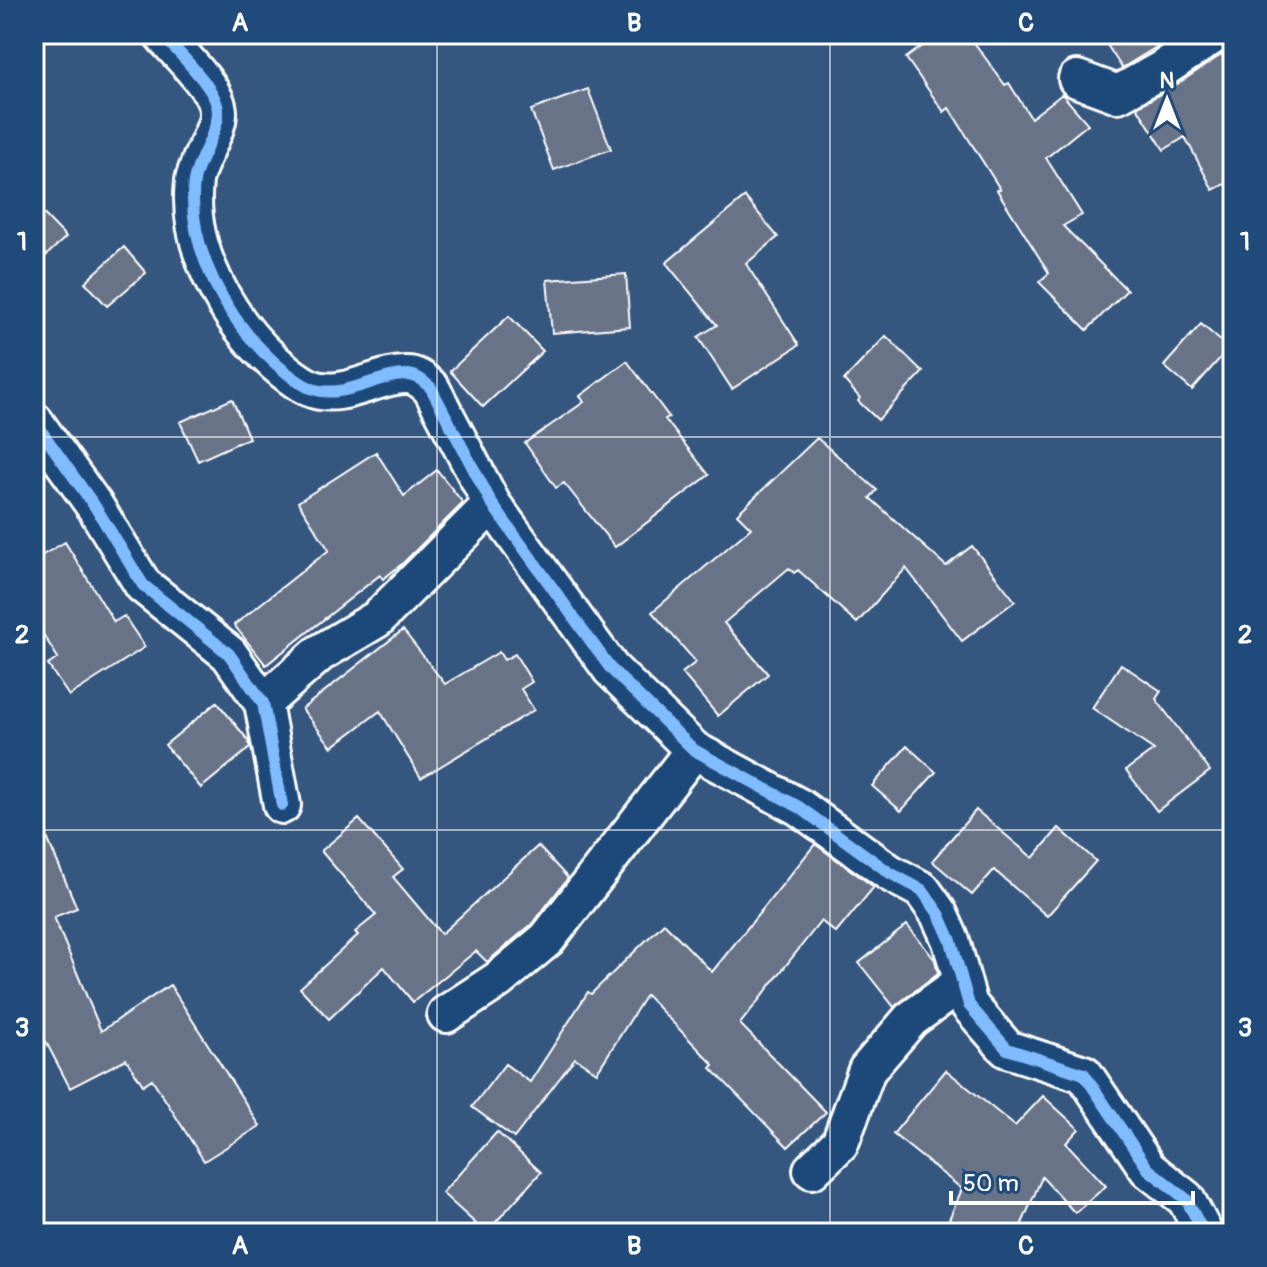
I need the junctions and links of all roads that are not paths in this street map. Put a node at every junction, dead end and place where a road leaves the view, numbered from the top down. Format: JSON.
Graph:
{"nodes":[{"id":1,"x":162,"y":34,"type":"edge"},
{"id":2,"x":1215,"y":34,"type":"edge"},
{"id":3,"x":1077,"y":79,"type":"dead end"},
{"id":4,"x":34,"y":421,"type":"edge"},
{"id":5,"x":492,"y":504,"type":"junction"},
{"id":6,"x":263,"y":703,"type":"junction"},
{"id":7,"x":694,"y":750,"type":"junction"},
{"id":8,"x":282,"y":805,"type":"dead end"},
{"id":9,"x":961,"y":983,"type":"junction"},
{"id":10,"x":446,"y":1014,"type":"dead end"},
{"id":11,"x":812,"y":1170,"type":"dead end"},
{"id":12,"x":1204,"y":1233,"type":"edge"}],
"edges":[{"from":1,"to":5,"type":"street"},
{"from":2,"to":3,"type":"street"},
{"from":4,"to":6,"type":"street"},
{"from":5,"to":6,"type":"street"},
{"from":5,"to":7,"type":"street"},
{"from":6,"to":8,"type":"street"},
{"from":7,"to":9,"type":"street"},
{"from":7,"to":10,"type":"street"},
{"from":9,"to":11,"type":"street"},
{"from":9,"to":12,"type":"street"}]}
